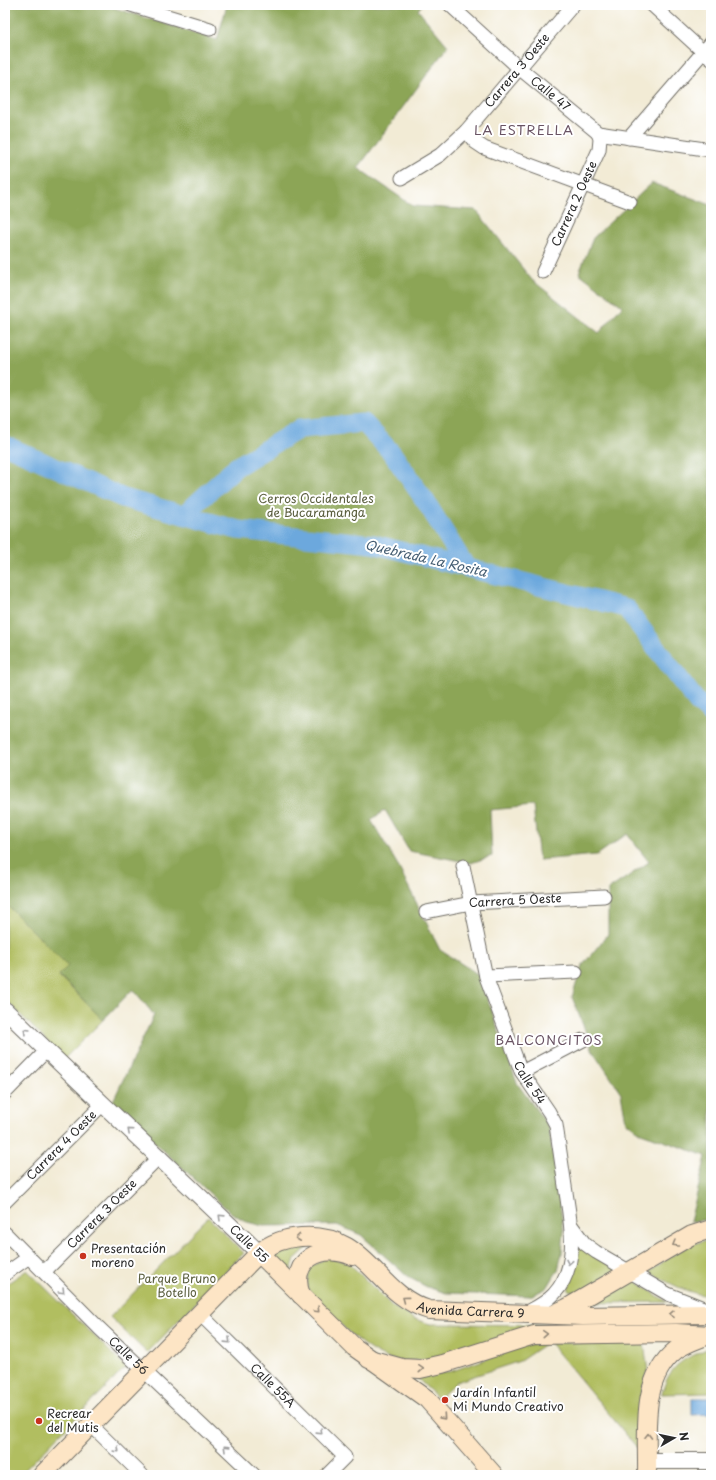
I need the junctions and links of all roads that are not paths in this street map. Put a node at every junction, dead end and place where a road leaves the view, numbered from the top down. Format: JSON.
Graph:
{"nodes":[{"id":1,"x":130,"y":5,"type":"edge"},
{"id":2,"x":450,"y":5,"type":"edge"},
{"id":3,"x":573,"y":5,"type":"edge"},
{"id":4,"x":652,"y":5,"type":"edge"},
{"id":5,"x":210,"y":29,"type":"dead end"},
{"id":6,"x":708,"y":51,"type":"edge"},
{"id":7,"x":519,"y":68,"type":"junction"},
{"id":8,"x":466,"y":131,"type":"junction"},
{"id":9,"x":598,"y":133,"type":"junction"},
{"id":10,"x":629,"y":138,"type":"junction"},
{"id":11,"x":711,"y":150,"type":"edge"},
{"id":12,"x":402,"y":178,"type":"dead end"},
{"id":13,"x":583,"y":184,"type":"junction"},
{"id":14,"x":630,"y":202,"type":"dead end"},
{"id":15,"x":543,"y":272,"type":"dead end"},
{"id":16,"x":462,"y":866,"type":"dead end"},
{"id":17,"x":604,"y":896,"type":"dead end"},
{"id":18,"x":471,"y":902,"type":"junction"},
{"id":19,"x":426,"y":912,"type":"dead end"},
{"id":20,"x":576,"y":972,"type":"dead end"},
{"id":21,"x":486,"y":976,"type":"junction"},
{"id":22,"x":5,"y":1010,"type":"edge"},
{"id":23,"x":582,"y":1040,"type":"dead end"},
{"id":24,"x":46,"y":1050,"type":"junction"},
{"id":25,"x":522,"y":1072,"type":"junction"},
{"id":26,"x":5,"y":1093,"type":"edge"},
{"id":27,"x":102,"y":1105,"type":"junction"},
{"id":28,"x":160,"y":1156,"type":"junction"},
{"id":29,"x":5,"y":1202,"type":"edge"},
{"id":30,"x":570,"y":1223,"type":"junction"},
{"id":31,"x":711,"y":1230,"type":"edge"},
{"id":32,"x":5,"y":1233,"type":"edge"},
{"id":33,"x":260,"y":1253,"type":"junction"},
{"id":34,"x":29,"y":1257,"type":"junction"},
{"id":35,"x":368,"y":1263,"type":"junction"},
{"id":36,"x":630,"y":1271,"type":"junction"},
{"id":37,"x":44,"y":1272,"type":"junction"},
{"id":38,"x":5,"y":1274,"type":"edge"},
{"id":39,"x":301,"y":1294,"type":"junction"},
{"id":40,"x":711,"y":1311,"type":"edge"},
{"id":41,"x":200,"y":1314,"type":"junction"},
{"id":42,"x":522,"y":1314,"type":"junction"},
{"id":43,"x":711,"y":1314,"type":"edge"},
{"id":44,"x":550,"y":1315,"type":"junction"},
{"id":45,"x":710,"y":1335,"type":"edge"},
{"id":46,"x":369,"y":1359,"type":"junction"},
{"id":47,"x":144,"y":1370,"type":"junction"},
{"id":48,"x":91,"y":1425,"type":"junction"},
{"id":49,"x":711,"y":1461,"type":"edge"},
{"id":50,"x":648,"y":1468,"type":"edge"},
{"id":51,"x":42,"y":1475,"type":"edge"},
{"id":52,"x":142,"y":1475,"type":"edge"},
{"id":53,"x":254,"y":1475,"type":"edge"},
{"id":54,"x":327,"y":1475,"type":"edge"},
{"id":55,"x":494,"y":1475,"type":"edge"}],
"edges":[{"from":1,"to":5,"type":"street"},
{"from":2,"to":7,"type":"street","name":"Calle 47"},
{"from":3,"to":7,"type":"street","name":"Carrera 3 Oeste"},
{"from":4,"to":6,"type":"street"},
{"from":6,"to":10,"type":"street"},
{"from":7,"to":8,"type":"street","name":"Carrera 3 Oeste"},
{"from":7,"to":9,"type":"street","name":"Calle 47"},
{"from":8,"to":12,"type":"street","name":"Carrera 3 Oeste"},
{"from":8,"to":13,"type":"street"},
{"from":9,"to":10,"type":"street"},
{"from":9,"to":13,"type":"street","name":"Carrera 2 Oeste"},
{"from":10,"to":11,"type":"street"},
{"from":13,"to":14,"type":"street"},
{"from":13,"to":15,"type":"street","name":"Carrera 2 Oeste"},
{"from":16,"to":18,"type":"street","name":"Calle 54"},
{"from":17,"to":18,"type":"street","name":"Carrera 5 Oeste"},
{"from":18,"to":19,"type":"street","name":"Carrera 5 Oeste"},
{"from":18,"to":21,"type":"street","name":"Calle 54"},
{"from":20,"to":21,"type":"street"},
{"from":21,"to":25,"type":"street","name":"Calle 54"},
{"from":24,"to":22,"type":"street","name":"Calle 55","one_way":true},
{"from":23,"to":25,"type":"street"},
{"from":24,"to":26,"type":"street"},
{"from":24,"to":27,"type":"street","name":"Calle 55"},
{"from":25,"to":30,"type":"street","name":"Calle 54"},
{"from":28,"to":27,"type":"street","name":"Calle 55","one_way":true},
{"from":27,"to":29,"type":"street","name":"Carrera 4 Oeste"},
{"from":33,"to":28,"type":"street","name":"Calle 55","one_way":true},
{"from":28,"to":37,"type":"street","name":"Carrera 3 Oeste"},
{"from":30,"to":36,"type":"street"},
{"from":30,"to":42,"type":"street","name":"Calle 54","one_way":true},
{"from":31,"to":36,"type":"main road","one_way":true},
{"from":32,"to":34,"type":"street","name":"Calle 56"},
{"from":35,"to":33,"type":"main road","name":"Avenida Carrera 9","one_way":true},
{"from":33,"to":39,"type":"main road","name":"Calle 55"},
{"from":33,"to":41,"type":"main road","name":"Avenida Carrera 9"},
{"from":34,"to":37,"type":"street","name":"Calle 56"},
{"from":34,"to":38,"type":"street"},
{"from":35,"to":39,"type":"main road"},
{"from":42,"to":35,"type":"main road","name":"Avenida Carrera 9","one_way":true},
{"from":36,"to":40,"type":"street"},
{"from":36,"to":44,"type":"main road"},
{"from":37,"to":47,"type":"street","name":"Calle 56","one_way":true},
{"from":39,"to":46,"type":"main road","name":"Calle 55","one_way":true},
{"from":41,"to":47,"type":"main road","name":"Avenida Carrera 9"},
{"from":41,"to":54,"type":"street","name":"Calle 55A","one_way":true},
{"from":42,"to":44,"type":"main road","name":"Avenida Carrera 9"},
{"from":43,"to":44,"type":"main road","name":"Avenida Carrera 9","one_way":true},
{"from":46,"to":45,"type":"main road","name":"Avenida Carrera 9","one_way":true},
{"from":50,"to":45,"type":"main road","one_way":true},
{"from":46,"to":55,"type":"main road","name":"Calle 55","one_way":true},
{"from":47,"to":48,"type":"main road","name":"Avenida Carrera 9"},
{"from":53,"to":47,"type":"street","name":"Calle 56","one_way":true},
{"from":48,"to":51,"type":"main road","name":"Avenida Carrera 9"},
{"from":48,"to":52,"type":"street","one_way":true},
{"from":49,"to":50,"type":"street"}]}
